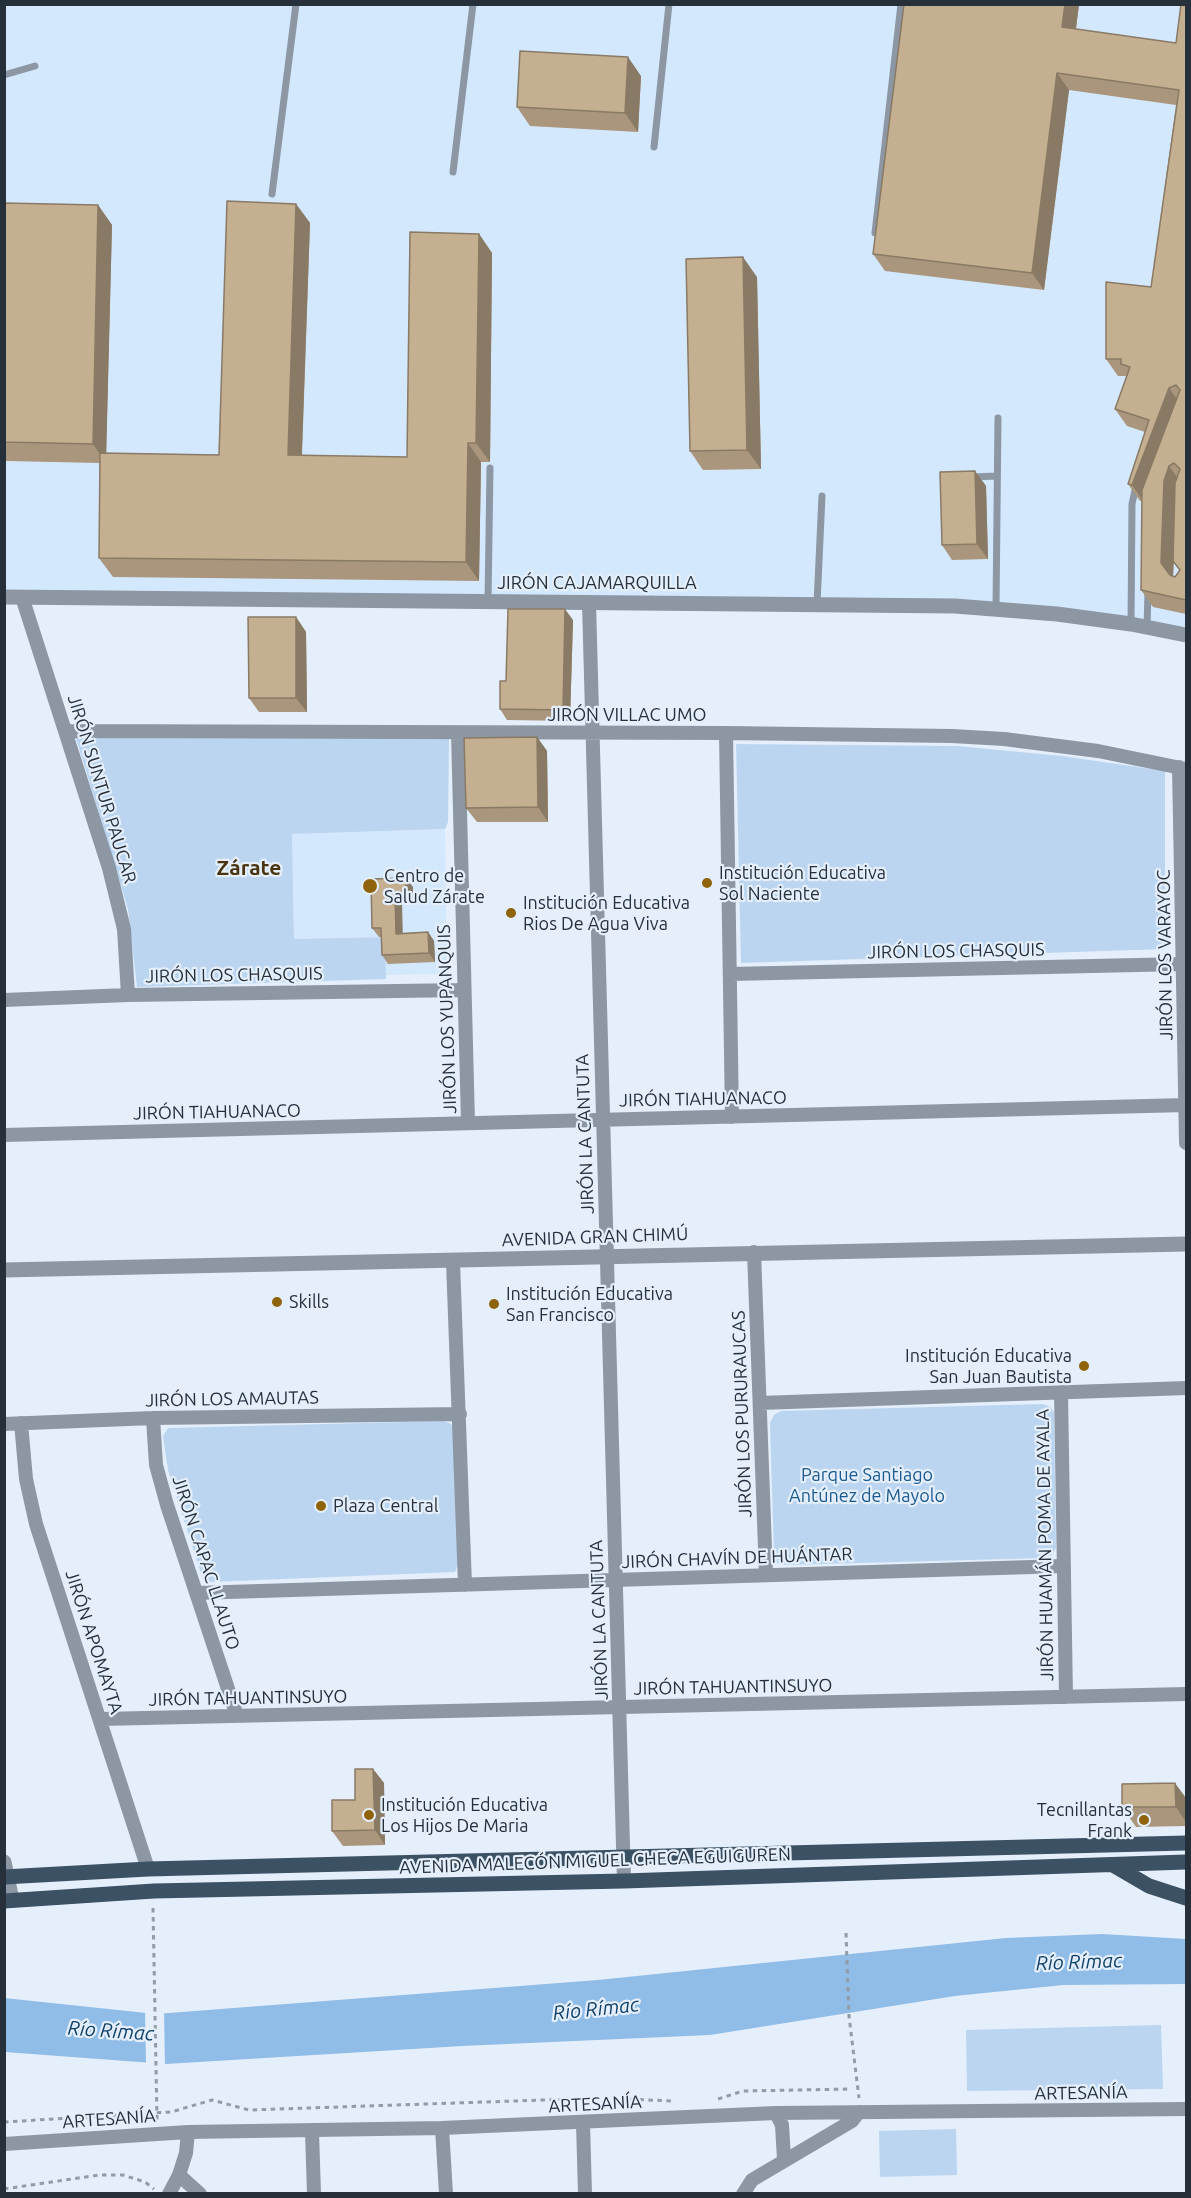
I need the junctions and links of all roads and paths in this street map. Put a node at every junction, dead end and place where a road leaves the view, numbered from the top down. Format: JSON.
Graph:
{"nodes":[{"id":1,"x":296,"y":4,"type":"edge"},
{"id":2,"x":473,"y":4,"type":"edge"},
{"id":3,"x":669,"y":4,"type":"edge"},
{"id":4,"x":901,"y":4,"type":"edge"},
{"id":5,"x":35,"y":66,"type":"dead end"},
{"id":6,"x":4,"y":75,"type":"edge"},
{"id":7,"x":654,"y":147,"type":"dead end"},
{"id":8,"x":453,"y":172,"type":"dead end"},
{"id":9,"x":272,"y":194,"type":"dead end"},
{"id":10,"x":875,"y":232,"type":"edge"},
{"id":11,"x":998,"y":418,"type":"dead end"},
{"id":12,"x":490,"y":468,"type":"dead end"},
{"id":13,"x":1139,"y":473,"type":"edge"},
{"id":14,"x":998,"y":476,"type":"junction"},
{"id":15,"x":967,"y":477,"type":"edge"},
{"id":16,"x":822,"y":496,"type":"dead end"},
{"id":17,"x":1148,"y":586,"type":"edge"},
{"id":18,"x":4,"y":597,"type":"edge"},
{"id":19,"x":22,"y":597,"type":"junction"},
{"id":20,"x":488,"y":602,"type":"junction"},
{"id":21,"x":588,"y":603,"type":"junction"},
{"id":22,"x":817,"y":604,"type":"junction"},
{"id":23,"x":996,"y":607,"type":"junction"},
{"id":24,"x":1139,"y":625,"type":"junction"},
{"id":25,"x":1186,"y":635,"type":"edge"},
{"id":26,"x":66,"y":731,"type":"junction"},
{"id":27,"x":458,"y":733,"type":"junction"},
{"id":28,"x":592,"y":733,"type":"junction"},
{"id":29,"x":726,"y":733,"type":"junction"},
{"id":30,"x":1183,"y":768,"type":"edge"},
{"id":31,"x":1183,"y":964,"type":"junction"},
{"id":32,"x":730,"y":974,"type":"junction"},
{"id":33,"x":464,"y":990,"type":"junction"},
{"id":34,"x":128,"y":995,"type":"junction"},
{"id":35,"x":4,"y":1000,"type":"edge"},
{"id":36,"x":1186,"y":1105,"type":"edge"},
{"id":37,"x":732,"y":1117,"type":"junction"},
{"id":38,"x":603,"y":1120,"type":"junction"},
{"id":39,"x":468,"y":1123,"type":"junction"},
{"id":40,"x":4,"y":1135,"type":"edge"},
{"id":41,"x":1186,"y":1143,"type":"edge"},
{"id":42,"x":1186,"y":1244,"type":"edge"},
{"id":43,"x":754,"y":1252,"type":"junction"},
{"id":44,"x":607,"y":1256,"type":"junction"},
{"id":45,"x":453,"y":1262,"type":"junction"},
{"id":46,"x":4,"y":1270,"type":"edge"},
{"id":47,"x":1186,"y":1388,"type":"edge"},
{"id":48,"x":1061,"y":1392,"type":"junction"},
{"id":49,"x":760,"y":1403,"type":"junction"},
{"id":50,"x":459,"y":1414,"type":"junction"},
{"id":51,"x":153,"y":1418,"type":"junction"},
{"id":52,"x":21,"y":1423,"type":"junction"},
{"id":53,"x":4,"y":1424,"type":"edge"},
{"id":54,"x":1064,"y":1566,"type":"junction"},
{"id":55,"x":766,"y":1575,"type":"junction"},
{"id":56,"x":616,"y":1580,"type":"junction"},
{"id":57,"x":465,"y":1585,"type":"junction"},
{"id":58,"x":196,"y":1593,"type":"junction"},
{"id":59,"x":1186,"y":1694,"type":"edge"},
{"id":60,"x":1066,"y":1697,"type":"junction"},
{"id":61,"x":619,"y":1707,"type":"junction"},
{"id":62,"x":237,"y":1716,"type":"junction"},
{"id":63,"x":101,"y":1719,"type":"junction"},
{"id":64,"x":1186,"y":1843,"type":"edge"},
{"id":65,"x":623,"y":1857,"type":"junction"},
{"id":66,"x":1186,"y":1862,"type":"edge"},
{"id":67,"x":1113,"y":1864,"type":"junction"},
{"id":68,"x":148,"y":1869,"type":"junction"},
{"id":69,"x":6,"y":1872,"type":"edge"},
{"id":70,"x":624,"y":1881,"type":"junction"},
{"id":71,"x":1186,"y":1898,"type":"edge"},
{"id":72,"x":8,"y":1901,"type":"edge"},
{"id":73,"x":153,"y":1906,"type":"dead end"},
{"id":74,"x":846,"y":1933,"type":"dead end"},
{"id":75,"x":850,"y":2089,"type":"dead end"},
{"id":76,"x":716,"y":2099,"type":"dead end"},
{"id":77,"x":684,"y":2101,"type":"dead end"},
{"id":78,"x":860,"y":2107,"type":"junction"},
{"id":79,"x":1186,"y":2109,"type":"edge"},
{"id":80,"x":157,"y":2113,"type":"junction"},
{"id":81,"x":776,"y":2113,"type":"junction"},
{"id":82,"x":4,"y":2122,"type":"edge"},
{"id":83,"x":583,"y":2123,"type":"junction"},
{"id":84,"x":158,"y":2127,"type":"dead end"},
{"id":85,"x":442,"y":2128,"type":"junction"},
{"id":86,"x":188,"y":2132,"type":"junction"},
{"id":87,"x":312,"y":2132,"type":"junction"},
{"id":88,"x":4,"y":2144,"type":"edge"},
{"id":89,"x":784,"y":2159,"type":"junction"},
{"id":90,"x":179,"y":2175,"type":"junction"},
{"id":91,"x":4,"y":2188,"type":"edge"},
{"id":92,"x":159,"y":2193,"type":"edge"},
{"id":93,"x":169,"y":2193,"type":"edge"},
{"id":94,"x":200,"y":2193,"type":"edge"},
{"id":95,"x":314,"y":2193,"type":"edge"},
{"id":96,"x":446,"y":2193,"type":"edge"},
{"id":97,"x":585,"y":2193,"type":"edge"},
{"id":98,"x":743,"y":2193,"type":"edge"}],
"edges":[{"from":1,"to":9,"type":"lane"},
{"from":2,"to":8,"type":"lane"},
{"from":3,"to":7,"type":"lane"},
{"from":4,"to":10,"type":"lane"},
{"from":5,"to":6,"type":"lane"},
{"from":11,"to":14,"type":"lane"},
{"from":12,"to":20,"type":"lane"},
{"from":13,"to":24,"type":"lane"},
{"from":14,"to":15,"type":"lane"},
{"from":14,"to":23,"type":"lane"},
{"from":16,"to":22,"type":"lane"},
{"from":17,"to":24,"type":"lane"},
{"from":18,"to":19,"type":"street","name":"JIRÓN CAJAMARQUILLA"},
{"from":19,"to":20,"type":"street","name":"JIRÓN CAJAMARQUILLA"},
{"from":19,"to":26,"type":"street","name":"JIRÓN SUNTUR PAUCAR"},
{"from":20,"to":21,"type":"street","name":"JIRÓN CAJAMARQUILLA"},
{"from":21,"to":22,"type":"street","name":"JIRÓN CAJAMARQUILLA"},
{"from":21,"to":28,"type":"street","name":"JIRÓN LA CANTUTA"},
{"from":22,"to":23,"type":"street","name":"JIRÓN CAJAMARQUILLA"},
{"from":23,"to":24,"type":"street","name":"JIRÓN CAJAMARQUILLA"},
{"from":24,"to":25,"type":"street","name":"JIRÓN CAJAMARQUILLA"},
{"from":26,"to":27,"type":"street","name":"JIRÓN VILLAC UMO"},
{"from":26,"to":34,"type":"street","name":"JIRÓN SUNTUR PAUCAR"},
{"from":27,"to":28,"type":"street","name":"JIRÓN VILLAC UMO"},
{"from":27,"to":33,"type":"street","name":"JIRÓN LOS YUPANQUIS"},
{"from":28,"to":29,"type":"street","name":"JIRÓN VILLAC UMO"},
{"from":28,"to":38,"type":"street","name":"JIRÓN LA CANTUTA"},
{"from":29,"to":30,"type":"street","name":"JIRÓN VILLAC UMO"},
{"from":29,"to":32,"type":"street"},
{"from":30,"to":31,"type":"street","name":"JIRÓN LOS VARAYOC"},
{"from":31,"to":32,"type":"street","name":"JIRÓN LOS CHASQUIS"},
{"from":31,"to":36,"type":"street","name":"JIRÓN LOS VARAYOC"},
{"from":32,"to":37,"type":"street"},
{"from":33,"to":34,"type":"street","name":"JIRÓN LOS CHASQUIS"},
{"from":33,"to":39,"type":"street","name":"JIRÓN LOS YUPANQUIS"},
{"from":34,"to":35,"type":"street","name":"JIRÓN LOS CHASQUIS"},
{"from":36,"to":37,"type":"street","name":"JIRÓN TIAHUANACO"},
{"from":36,"to":41,"type":"street","name":"JIRÓN LOS VARAYOC"},
{"from":37,"to":38,"type":"street","name":"JIRÓN TIAHUANACO"},
{"from":38,"to":39,"type":"street","name":"JIRÓN TIAHUANACO"},
{"from":38,"to":44,"type":"street","name":"JIRÓN LA CANTUTA"},
{"from":39,"to":40,"type":"street","name":"JIRÓN TIAHUANACO"},
{"from":42,"to":43,"type":"street","name":"AVENIDA GRAN CHIMÚ"},
{"from":43,"to":44,"type":"street","name":"AVENIDA GRAN CHIMÚ"},
{"from":43,"to":49,"type":"street","name":"JIRÓN LOS PURURAUCAS"},
{"from":44,"to":45,"type":"street","name":"AVENIDA GRAN CHIMÚ"},
{"from":44,"to":56,"type":"street","name":"JIRÓN LA CANTUTA"},
{"from":45,"to":46,"type":"street","name":"AVENIDA GRAN CHIMÚ"},
{"from":45,"to":50,"type":"street"},
{"from":47,"to":48,"type":"street"},
{"from":48,"to":49,"type":"street"},
{"from":48,"to":54,"type":"street","name":"JIRÓN HUAMÁN POMA DE AYALA"},
{"from":49,"to":55,"type":"street","name":"JIRÓN LOS PURURAUCAS"},
{"from":50,"to":51,"type":"street","name":"JIRÓN LOS AMAUTAS"},
{"from":50,"to":57,"type":"street"},
{"from":51,"to":52,"type":"street","name":"JIRÓN LOS AMAUTAS"},
{"from":51,"to":58,"type":"street","name":"JIRÓN CAPAC LLAUTO"},
{"from":52,"to":53,"type":"street","name":"JIRÓN LOS AMAUTAS"},
{"from":52,"to":63,"type":"street","name":"JIRÓN APOMAYTA"},
{"from":54,"to":55,"type":"street","name":"JIRÓN CHAVÍN DE HUÁNTAR"},
{"from":54,"to":60,"type":"street","name":"JIRÓN HUAMÁN POMA DE AYALA"},
{"from":55,"to":56,"type":"street","name":"JIRÓN CHAVÍN DE HUÁNTAR"},
{"from":56,"to":57,"type":"street","name":"JIRÓN CHAVÍN DE HUÁNTAR"},
{"from":56,"to":61,"type":"street","name":"JIRÓN LA CANTUTA"},
{"from":57,"to":58,"type":"street","name":"JIRÓN CHAVÍN DE HUÁNTAR"},
{"from":58,"to":62,"type":"street","name":"JIRÓN CAPAC LLAUTO"},
{"from":59,"to":60,"type":"street","name":"JIRÓN TAHUANTINSUYO"},
{"from":60,"to":61,"type":"street","name":"JIRÓN TAHUANTINSUYO"},
{"from":61,"to":62,"type":"street","name":"JIRÓN TAHUANTINSUYO"},
{"from":61,"to":65,"type":"street","name":"JIRÓN LA CANTUTA"},
{"from":62,"to":63,"type":"street","name":"JIRÓN TAHUANTINSUYO"},
{"from":63,"to":68,"type":"street","name":"JIRÓN APOMAYTA"},
{"from":64,"to":65,"type":"main road","name":"AVENIDA MALECÓN MIGUEL CHECA EGUIGUREN"},
{"from":65,"to":68,"type":"main road","name":"AVENIDA MALECÓN MIGUEL CHECA EGUIGUREN"},
{"from":65,"to":70,"type":"street","name":"JIRÓN LA CANTUTA"},
{"from":66,"to":67,"type":"main road","name":"AVENIDA MALECÓN MIGUEL CHECA EGUIGUREN"},
{"from":67,"to":70,"type":"main road","name":"AVENIDA MALECÓN MIGUEL CHECA EGUIGUREN"},
{"from":67,"to":71,"type":"main road"},
{"from":68,"to":69,"type":"main road","name":"AVENIDA MALECÓN MIGUEL CHECA EGUIGUREN"},
{"from":69,"to":72,"type":"street"},
{"from":70,"to":72,"type":"main road","name":"AVENIDA MALECÓN MIGUEL CHECA EGUIGUREN"},
{"from":73,"to":80,"type":"path"},
{"from":74,"to":78,"type":"path"},
{"from":75,"to":76,"type":"path"},
{"from":77,"to":80,"type":"path"},
{"from":78,"to":79,"type":"street","name":"ARTESANÍA"},
{"from":78,"to":81,"type":"street","name":"ARTESANÍA"},
{"from":78,"to":89,"type":"street"},
{"from":80,"to":82,"type":"path"},
{"from":80,"to":84,"type":"path"},
{"from":81,"to":83,"type":"street","name":"ARTESANÍA"},
{"from":81,"to":89,"type":"street"},
{"from":83,"to":85,"type":"street","name":"ARTESANÍA"},
{"from":83,"to":97,"type":"street"},
{"from":85,"to":87,"type":"street","name":"ARTESANÍA"},
{"from":85,"to":96,"type":"street"},
{"from":86,"to":87,"type":"street","name":"ARTESANÍA"},
{"from":86,"to":88,"type":"street","name":"ARTESANÍA"},
{"from":86,"to":90,"type":"street"},
{"from":87,"to":95,"type":"street"},
{"from":89,"to":98,"type":"street"},
{"from":90,"to":93,"type":"street"},
{"from":90,"to":94,"type":"street"},
{"from":91,"to":92,"type":"path"}]}
